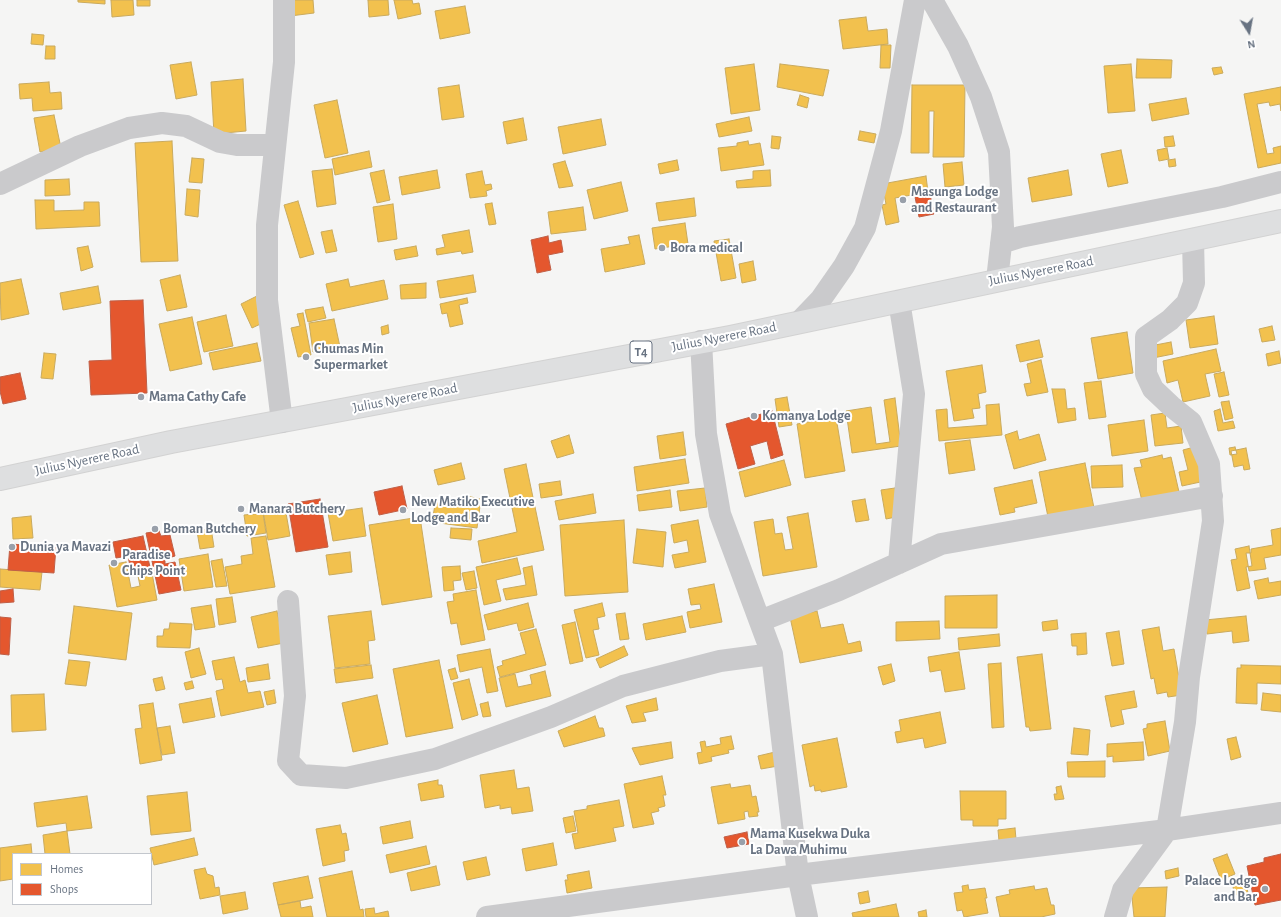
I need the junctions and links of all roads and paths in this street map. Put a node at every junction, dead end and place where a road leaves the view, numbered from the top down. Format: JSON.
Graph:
{"nodes":[{"id":1,"x":284,"y":0,"type":"edge"},
{"id":2,"x":915,"y":0,"type":"edge"},
{"id":3,"x":932,"y":0,"type":"edge"},
{"id":4,"x":275,"y":145,"type":"junction"},
{"id":5,"x":1281,"y":182,"type":"edge"},
{"id":6,"x":0,"y":184,"type":"edge"},
{"id":7,"x":1281,"y":221,"type":"edge"},
{"id":8,"x":1193,"y":240,"type":"junction"},
{"id":9,"x":1001,"y":243,"type":"junction"},
{"id":10,"x":997,"y":280,"type":"junction"},
{"id":11,"x":898,"y":301,"type":"junction"},
{"id":12,"x":799,"y":322,"type":"junction"},
{"id":13,"x":701,"y":341,"type":"junction"},
{"id":14,"x":282,"y":422,"type":"junction"},
{"id":15,"x":0,"y":479,"type":"edge"},
{"id":16,"x":1212,"y":496,"type":"junction"},
{"id":17,"x":899,"y":563,"type":"junction"},
{"id":18,"x":288,"y":601,"type":"dead end"},
{"id":19,"x":760,"y":621,"type":"junction"},
{"id":20,"x":772,"y":654,"type":"junction"},
{"id":21,"x":1281,"y":813,"type":"edge"},
{"id":22,"x":1166,"y":830,"type":"junction"},
{"id":23,"x":798,"y":875,"type":"junction"},
{"id":24,"x":487,"y":917,"type":"edge"},
{"id":25,"x":807,"y":917,"type":"edge"},
{"id":26,"x":1115,"y":917,"type":"edge"}],
"edges":[{"from":1,"to":4,"type":"street"},
{"from":2,"to":12,"type":"street"},
{"from":3,"to":9,"type":"street"},
{"from":4,"to":6,"type":"street"},
{"from":4,"to":14,"type":"street"},
{"from":5,"to":9,"type":"street"},
{"from":7,"to":8,"type":"highway","name":"Julius Nyerere Road","number":"T4"},
{"from":8,"to":10,"type":"highway","name":"Julius Nyerere Road","number":"T4"},
{"from":8,"to":16,"type":"street"},
{"from":9,"to":10,"type":"street"},
{"from":10,"to":11,"type":"highway","name":"Julius Nyerere Road","number":"T4"},
{"from":11,"to":12,"type":"highway","name":"Julius Nyerere Road","number":"T4"},
{"from":11,"to":17,"type":"street"},
{"from":12,"to":13,"type":"highway","name":"Julius Nyerere Road","number":"T4"},
{"from":13,"to":14,"type":"highway","name":"Julius Nyerere Road","number":"T4"},
{"from":13,"to":19,"type":"street"},
{"from":14,"to":15,"type":"highway","name":"Julius Nyerere Road","number":"T4"},
{"from":16,"to":17,"type":"street"},
{"from":16,"to":22,"type":"street"},
{"from":17,"to":19,"type":"street"},
{"from":18,"to":20,"type":"street"},
{"from":19,"to":20,"type":"street"},
{"from":20,"to":23,"type":"street"},
{"from":21,"to":22,"type":"street"},
{"from":22,"to":23,"type":"street"},
{"from":22,"to":26,"type":"street"},
{"from":23,"to":24,"type":"street"},
{"from":23,"to":25,"type":"street"}]}
